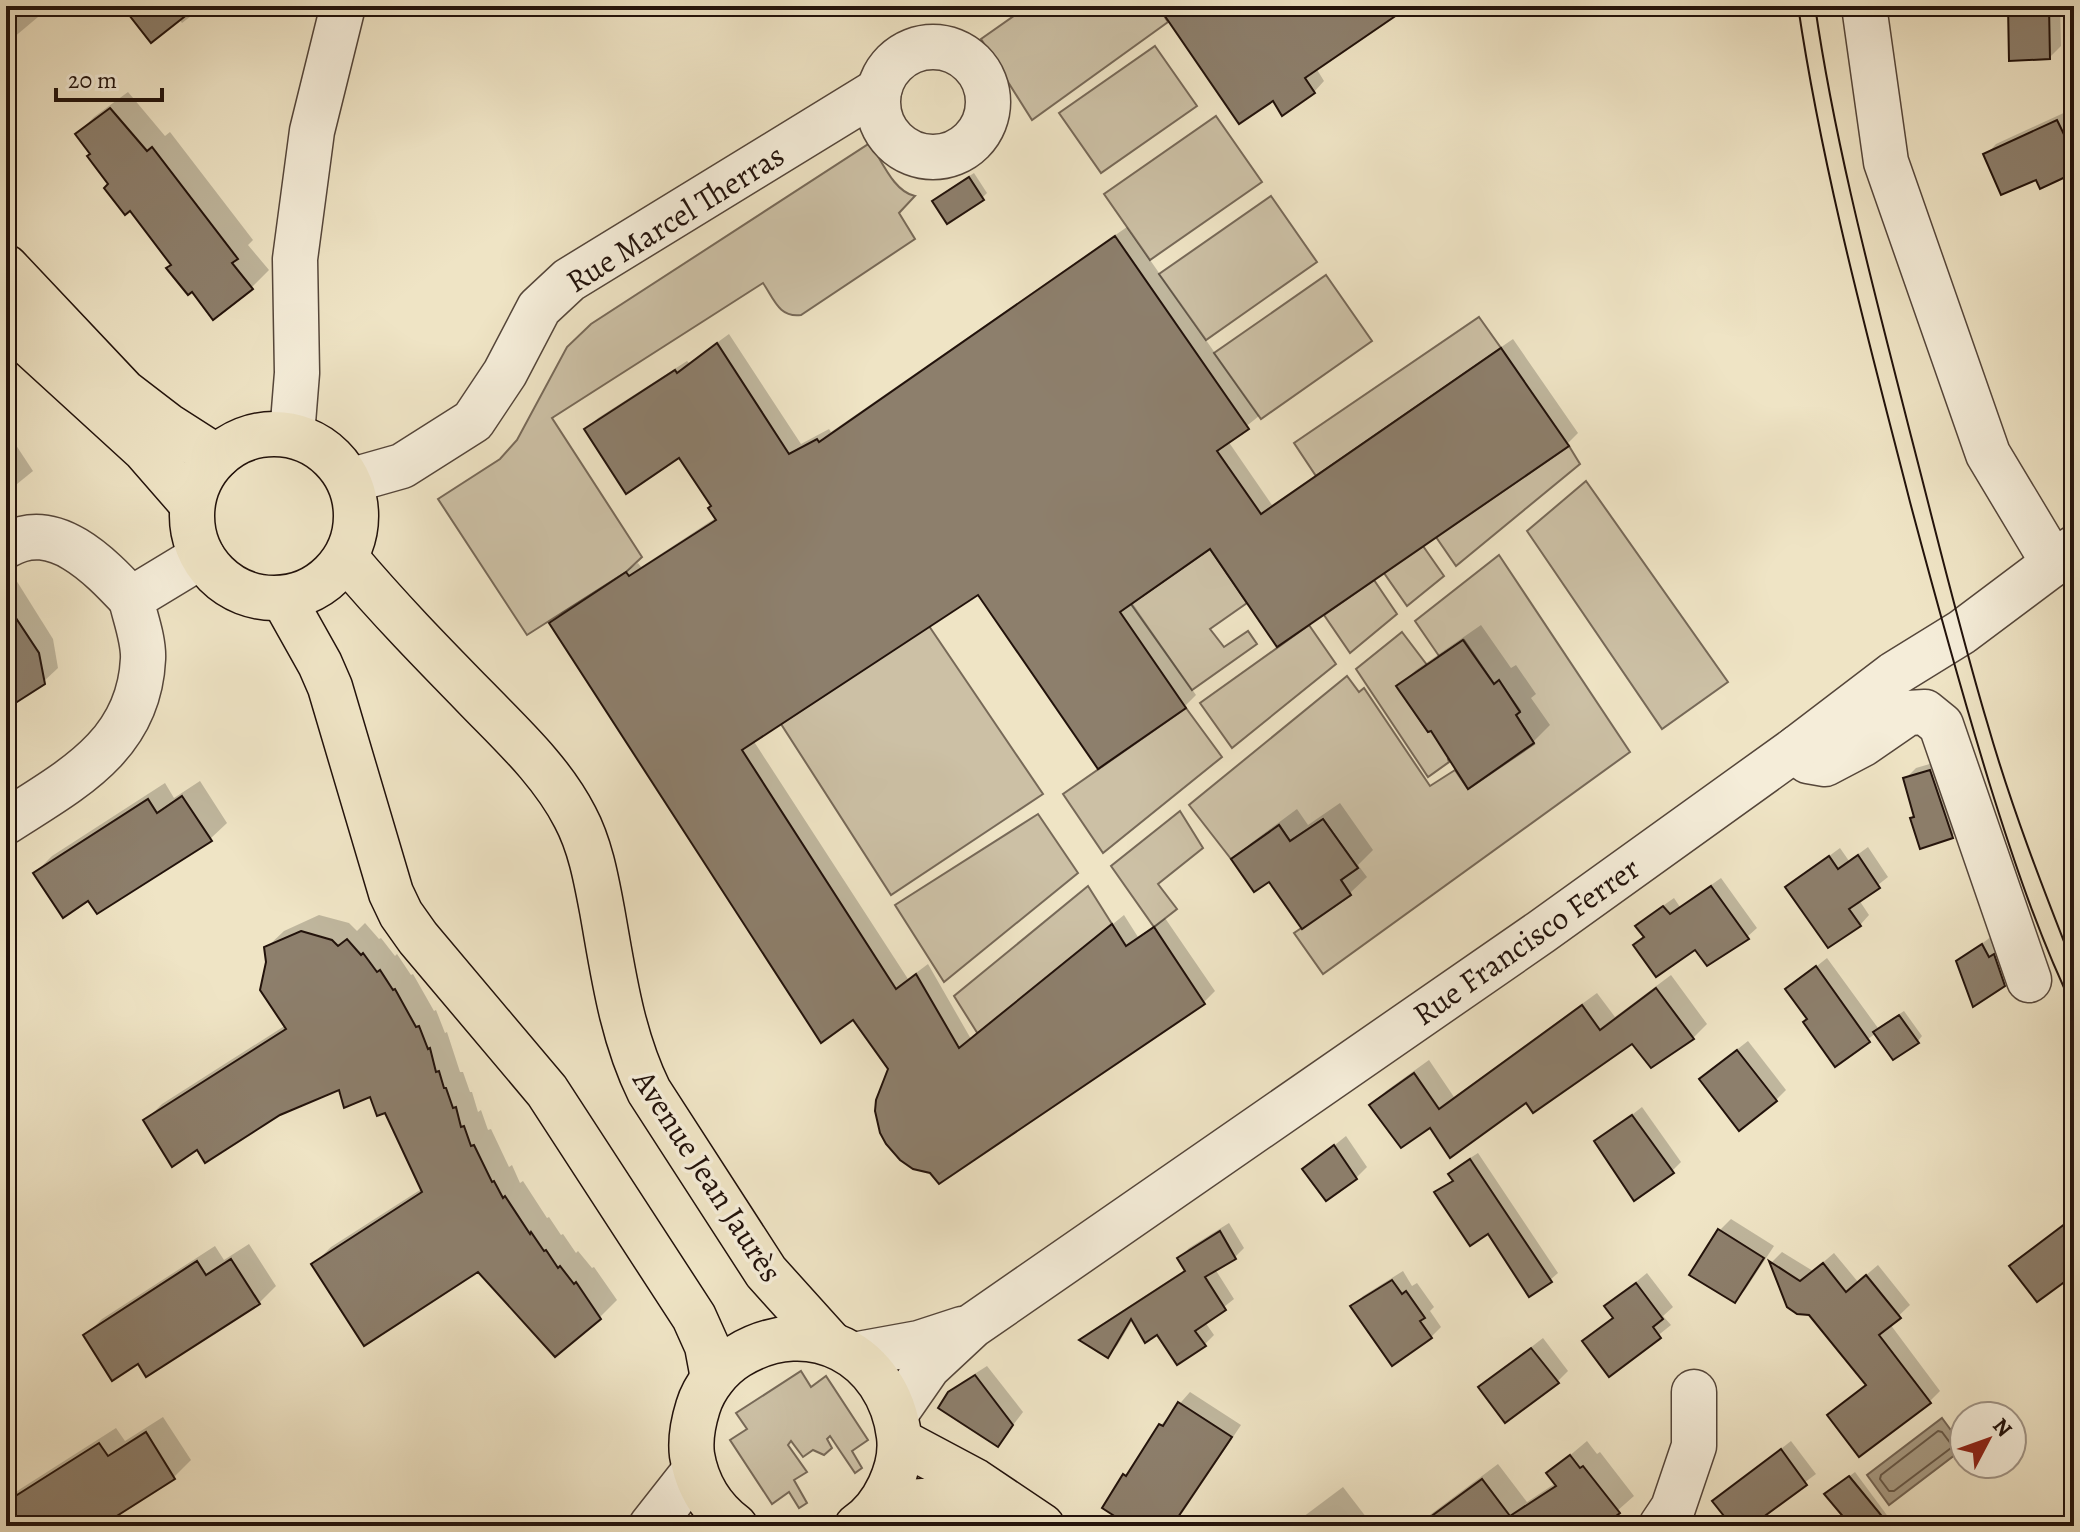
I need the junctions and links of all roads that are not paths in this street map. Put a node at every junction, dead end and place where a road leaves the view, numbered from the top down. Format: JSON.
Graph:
{"nodes":[{"id":1,"x":343,"y":6,"type":"edge"},
{"id":2,"x":1864,"y":6,"type":"edge"},
{"id":3,"x":879,"y":90,"type":"dead end"},
{"id":4,"x":6,"y":267,"type":"edge"},
{"id":5,"x":6,"y":323,"type":"edge"},
{"id":6,"x":292,"y":435,"type":"junction"},
{"id":7,"x":217,"y":457,"type":"junction"},
{"id":8,"x":349,"y":481,"type":"junction"},
{"id":9,"x":192,"y":504,"type":"junction"},
{"id":10,"x":6,"y":546,"type":"edge"},
{"id":11,"x":202,"y":556,"type":"junction"},
{"id":12,"x":2064,"y":556,"type":"edge"},
{"id":13,"x":346,"y":558,"type":"junction"},
{"id":14,"x":283,"y":598,"type":"junction"},
{"id":15,"x":131,"y":599,"type":"junction"},
{"id":16,"x":1797,"y":748,"type":"junction"},
{"id":17,"x":6,"y":822,"type":"edge"},
{"id":18,"x":2029,"y":980,"type":"dead end"},
{"id":19,"x":972,"y":1326,"type":"junction"},
{"id":20,"x":842,"y":1349,"type":"junction"},
{"id":21,"x":713,"y":1378,"type":"junction"},
{"id":22,"x":1694,"y":1392,"type":"dead end"},
{"id":23,"x":898,"y":1427,"type":"junction"},
{"id":24,"x":695,"y":1470,"type":"junction"},
{"id":25,"x":868,"y":1515,"type":"edge"},
{"id":26,"x":651,"y":1526,"type":"edge"},
{"id":27,"x":735,"y":1526,"type":"edge"},
{"id":28,"x":1040,"y":1526,"type":"edge"},
{"id":29,"x":1661,"y":1526,"type":"edge"}],
"edges":[{"from":1,"to":6,"type":"street"},
{"from":2,"to":12,"type":"street"},
{"from":3,"to":8,"type":"street","name":"Rue Marcel Therras"},
{"from":4,"to":7,"type":"main road"},
{"from":5,"to":9,"type":"main road"},
{"from":6,"to":7,"type":"main road"},
{"from":6,"to":8,"type":"main road"},
{"from":7,"to":9,"type":"main road"},
{"from":8,"to":13,"type":"main road"},
{"from":9,"to":11,"type":"main road"},
{"from":10,"to":15,"type":"street"},
{"from":11,"to":14,"type":"main road"},
{"from":11,"to":15,"type":"street"},
{"from":12,"to":16,"type":"street","name":"Rue Francisco Ferrer"},
{"from":13,"to":14,"type":"main road"},
{"from":13,"to":20,"type":"main road","name":"Avenue Jean Jaurès"},
{"from":14,"to":21,"type":"main road"},
{"from":15,"to":17,"type":"street"},
{"from":16,"to":18,"type":"street"},
{"from":16,"to":19,"type":"street","name":"Rue Francisco Ferrer"},
{"from":19,"to":20,"type":"street","name":"Rue Francisco Ferrer"},
{"from":19,"to":23,"type":"street","name":"Rue Francisco Ferrer"},
{"from":20,"to":21,"type":"main road"},
{"from":20,"to":23,"type":"main road","name":"Avenue Jean Jaurès"},
{"from":21,"to":24,"type":"main road"},
{"from":22,"to":29,"type":"street"},
{"from":23,"to":25,"type":"main road"},
{"from":23,"to":28,"type":"main road"},
{"from":24,"to":26,"type":"street"},
{"from":24,"to":27,"type":"main road"},
{"from":25,"to":28,"type":"main road"}]}
